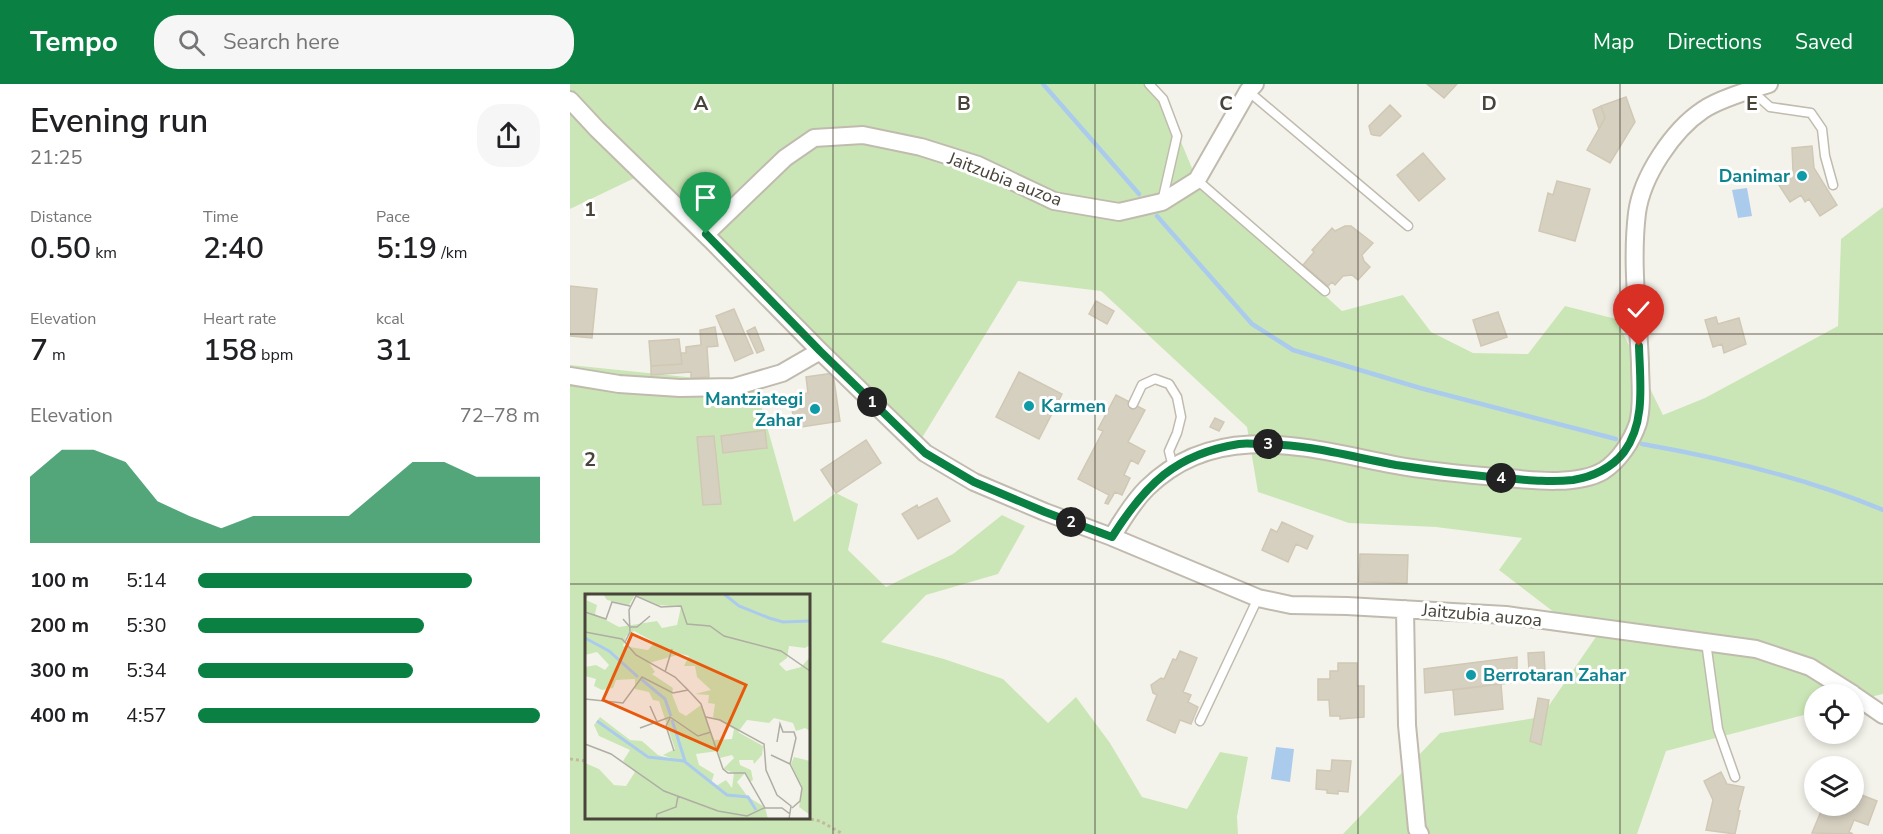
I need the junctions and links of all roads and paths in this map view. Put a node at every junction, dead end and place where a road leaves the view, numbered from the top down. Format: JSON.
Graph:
{"nodes":[{"id":1,"x":1149,"y":84,"type":"edge"},
{"id":2,"x":1768,"y":84,"type":"edge"},
{"id":3,"x":1251,"y":87,"type":"edge"},
{"id":4,"x":1751,"y":90,"type":"junction"},
{"id":5,"x":570,"y":100,"type":"edge"},
{"id":6,"x":1197,"y":180,"type":"junction"},
{"id":7,"x":1833,"y":185,"type":"dead end"},
{"id":8,"x":1162,"y":202,"type":"junction"},
{"id":9,"x":1408,"y":225,"type":"dead end"},
{"id":10,"x":706,"y":234,"type":"junction"},
{"id":11,"x":1325,"y":291,"type":"dead end"},
{"id":12,"x":820,"y":351,"type":"junction"},
{"id":13,"x":570,"y":376,"type":"edge"},
{"id":14,"x":1133,"y":404,"type":"dead end"},
{"id":15,"x":1173,"y":467,"type":"junction"},
{"id":16,"x":1112,"y":537,"type":"junction"},
{"id":17,"x":1258,"y":598,"type":"junction"},
{"id":18,"x":1405,"y":609,"type":"junction"},
{"id":19,"x":1706,"y":642,"type":"junction"},
{"id":20,"x":1836,"y":684,"type":"edge"},
{"id":21,"x":1864,"y":702,"type":"edge"},
{"id":22,"x":1883,"y":715,"type":"edge"},
{"id":23,"x":1200,"y":721,"type":"dead end"},
{"id":24,"x":570,"y":759,"type":"edge"},
{"id":25,"x":585,"y":761,"type":"edge"},
{"id":26,"x":1735,"y":777,"type":"dead end"},
{"id":27,"x":810,"y":819,"type":"edge"},
{"id":28,"x":843,"y":834,"type":"edge"},
{"id":29,"x":1420,"y":834,"type":"edge"}],
"edges":[{"from":1,"to":8,"type":"lane"},
{"from":2,"to":4,"type":"street"},
{"from":3,"to":6,"type":"street","name":"Jaitzubia auzoa"},
{"from":3,"to":9,"type":"lane"},
{"from":4,"to":7,"type":"lane"},
{"from":4,"to":15,"type":"street"},
{"from":5,"to":10,"type":"street","name":"Jaitzubia auzoa"},
{"from":6,"to":8,"type":"street","name":"Jaitzubia auzoa"},
{"from":6,"to":11,"type":"lane"},
{"from":8,"to":10,"type":"street","name":"Jaitzubia auzoa"},
{"from":10,"to":12,"type":"street","name":"Jaitzubia auzoa"},
{"from":12,"to":13,"type":"street"},
{"from":12,"to":16,"type":"street","name":"Jaitzubia auzoa"},
{"from":14,"to":15,"type":"lane"},
{"from":15,"to":16,"type":"street"},
{"from":16,"to":17,"type":"street","name":"Jaitzubia auzoa"},
{"from":17,"to":18,"type":"street","name":"Jaitzubia auzoa"},
{"from":17,"to":23,"type":"lane"},
{"from":18,"to":19,"type":"street","name":"Jaitzubia auzoa"},
{"from":18,"to":29,"type":"street"},
{"from":19,"to":20,"type":"street","name":"Jaitzubia auzoa"},
{"from":19,"to":26,"type":"lane"},
{"from":21,"to":22,"type":"street","name":"Jaitzubia auzoa"},
{"from":24,"to":25,"type":"path"},
{"from":27,"to":28,"type":"path"}]}
